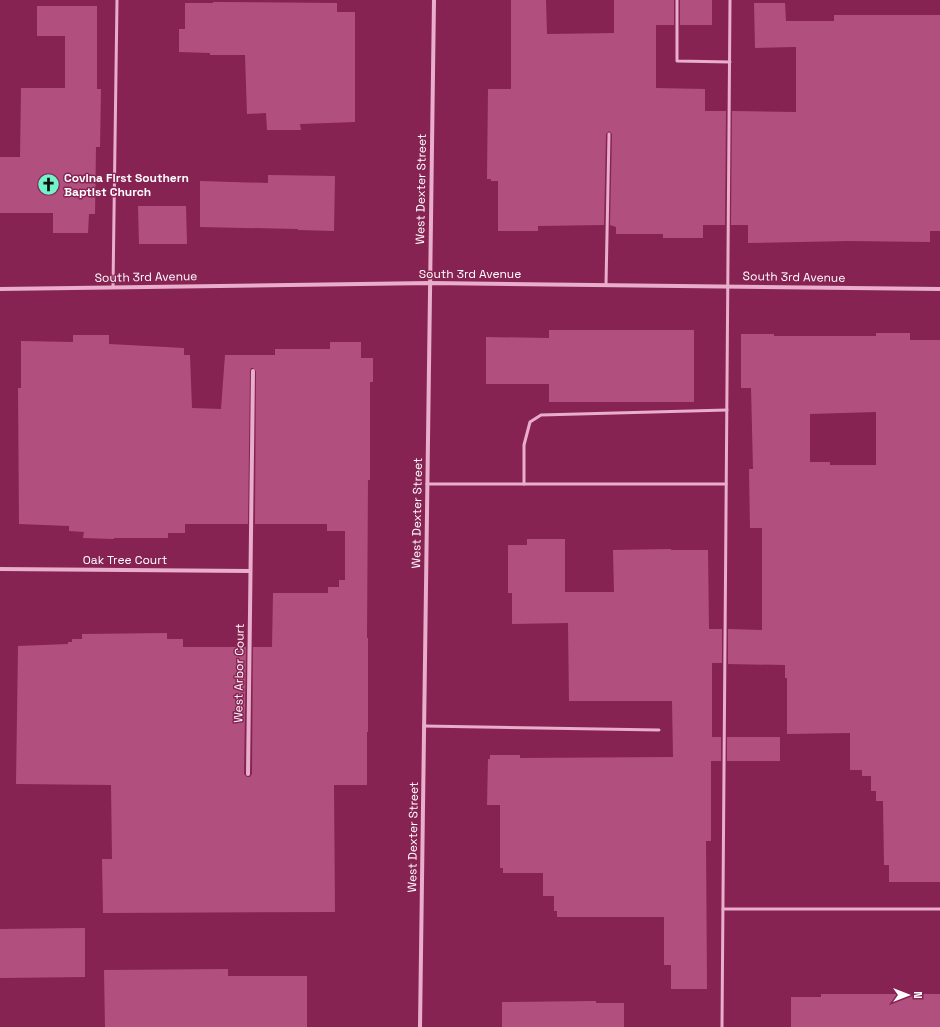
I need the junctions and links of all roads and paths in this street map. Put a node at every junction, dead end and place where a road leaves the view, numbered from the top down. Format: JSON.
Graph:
{"nodes":[{"id":1,"x":117,"y":0,"type":"edge"},
{"id":2,"x":434,"y":0,"type":"edge"},
{"id":3,"x":677,"y":0,"type":"edge"},
{"id":4,"x":730,"y":0,"type":"edge"},
{"id":5,"x":730,"y":62,"type":"junction"},
{"id":6,"x":609,"y":134,"type":"dead end"},
{"id":7,"x":430,"y":283,"type":"junction"},
{"id":8,"x":606,"y":285,"type":"junction"},
{"id":9,"x":728,"y":286,"type":"junction"},
{"id":10,"x":112,"y":287,"type":"junction"},
{"id":11,"x":0,"y":289,"type":"edge"},
{"id":12,"x":940,"y":289,"type":"edge"},
{"id":13,"x":253,"y":371,"type":"dead end"},
{"id":14,"x":727,"y":410,"type":"junction"},
{"id":15,"x":427,"y":484,"type":"junction"},
{"id":16,"x":524,"y":484,"type":"junction"},
{"id":17,"x":726,"y":484,"type":"junction"},
{"id":18,"x":0,"y":569,"type":"edge"},
{"id":19,"x":250,"y":571,"type":"junction"},
{"id":20,"x":424,"y":726,"type":"junction"},
{"id":21,"x":659,"y":730,"type":"dead end"},
{"id":22,"x":248,"y":774,"type":"dead end"},
{"id":23,"x":724,"y":909,"type":"junction"},
{"id":24,"x":940,"y":909,"type":"edge"},
{"id":25,"x":420,"y":1027,"type":"edge"},
{"id":26,"x":722,"y":1027,"type":"edge"}],
"edges":[{"from":1,"to":10,"type":"lane"},
{"from":2,"to":7,"type":"street","name":"West Dexter Street"},
{"from":3,"to":5,"type":"lane"},
{"from":4,"to":5,"type":"lane"},
{"from":5,"to":9,"type":"lane"},
{"from":6,"to":8,"type":"lane"},
{"from":7,"to":8,"type":"street","name":"South 3rd Avenue"},
{"from":7,"to":10,"type":"street","name":"South 3rd Avenue"},
{"from":7,"to":15,"type":"street","name":"West Dexter Street"},
{"from":8,"to":9,"type":"street","name":"South 3rd Avenue"},
{"from":9,"to":12,"type":"street","name":"South 3rd Avenue"},
{"from":9,"to":14,"type":"lane"},
{"from":10,"to":11,"type":"street","name":"South 3rd Avenue"},
{"from":13,"to":19,"type":"street","name":"West Arbor Court"},
{"from":14,"to":16,"type":"lane"},
{"from":14,"to":17,"type":"lane"},
{"from":15,"to":16,"type":"lane"},
{"from":15,"to":20,"type":"street","name":"West Dexter Street"},
{"from":16,"to":17,"type":"lane"},
{"from":17,"to":23,"type":"lane"},
{"from":18,"to":19,"type":"street","name":"Oak Tree Court"},
{"from":19,"to":22,"type":"street","name":"West Arbor Court"},
{"from":20,"to":21,"type":"lane"},
{"from":20,"to":25,"type":"street","name":"West Dexter Street"},
{"from":23,"to":24,"type":"lane"},
{"from":23,"to":26,"type":"lane"}]}
